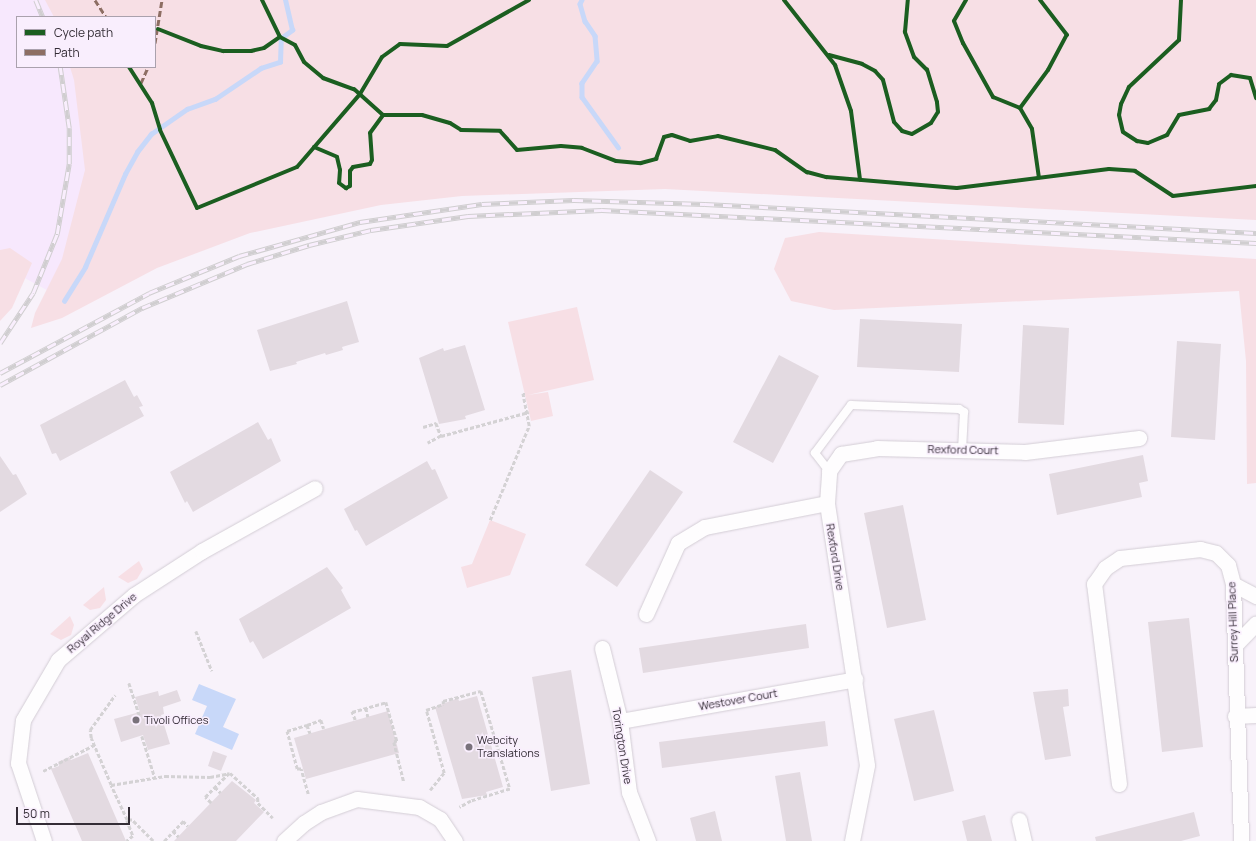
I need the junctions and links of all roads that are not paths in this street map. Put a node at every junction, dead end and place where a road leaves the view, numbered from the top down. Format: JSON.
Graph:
{"nodes":[{"id":1,"x":1139,"y":438,"type":"dead end"},
{"id":2,"x":962,"y":450,"type":"junction"},
{"id":3,"x":829,"y":471,"type":"junction"},
{"id":4,"x":315,"y":488,"type":"dead end"},
{"id":5,"x":827,"y":503,"type":"junction"},
{"id":6,"x":1233,"y":584,"type":"junction"},
{"id":7,"x":1256,"y":596,"type":"edge"},
{"id":8,"x":646,"y":614,"type":"dead end"},
{"id":9,"x":1256,"y":623,"type":"edge"},
{"id":10,"x":1235,"y":645,"type":"junction"},
{"id":11,"x":602,"y":648,"type":"dead end"},
{"id":12,"x":855,"y":679,"type":"junction"},
{"id":13,"x":1256,"y":715,"type":"edge"},
{"id":14,"x":1235,"y":716,"type":"junction"},
{"id":15,"x":620,"y":721,"type":"junction"},
{"id":16,"x":1119,"y":784,"type":"dead end"},
{"id":17,"x":1019,"y":820,"type":"dead end"},
{"id":18,"x":44,"y":841,"type":"edge"},
{"id":19,"x":284,"y":841,"type":"edge"},
{"id":20,"x":455,"y":841,"type":"edge"},
{"id":21,"x":648,"y":841,"type":"edge"},
{"id":22,"x":852,"y":841,"type":"edge"},
{"id":23,"x":1024,"y":841,"type":"edge"},
{"id":24,"x":1240,"y":841,"type":"edge"}],
"edges":[{"from":1,"to":2,"type":"street","name":"Rexford Court"},
{"from":2,"to":3,"type":"street","name":"Rexford Court"},
{"from":2,"to":3,"type":"lane"},
{"from":3,"to":5,"type":"street"},
{"from":4,"to":18,"type":"street","name":"Royal Ridge Drive"},
{"from":5,"to":8,"type":"street"},
{"from":5,"to":12,"type":"street","name":"Rexford Drive"},
{"from":6,"to":7,"type":"street"},
{"from":6,"to":10,"type":"street","name":"Surrey Hill Place"},
{"from":6,"to":16,"type":"street","name":"Surrey Hill Place"},
{"from":9,"to":10,"type":"street"},
{"from":10,"to":14,"type":"street","name":"Surrey Hill Place"},
{"from":11,"to":15,"type":"street","name":"Torington Drive"},
{"from":12,"to":15,"type":"street","name":"Westover Court"},
{"from":12,"to":22,"type":"street","name":"Rexford Drive"},
{"from":13,"to":14,"type":"street"},
{"from":14,"to":24,"type":"street","name":"Surrey Hill Place"},
{"from":15,"to":21,"type":"street","name":"Torington Drive"},
{"from":17,"to":23,"type":"street"},
{"from":19,"to":20,"type":"street"}]}
